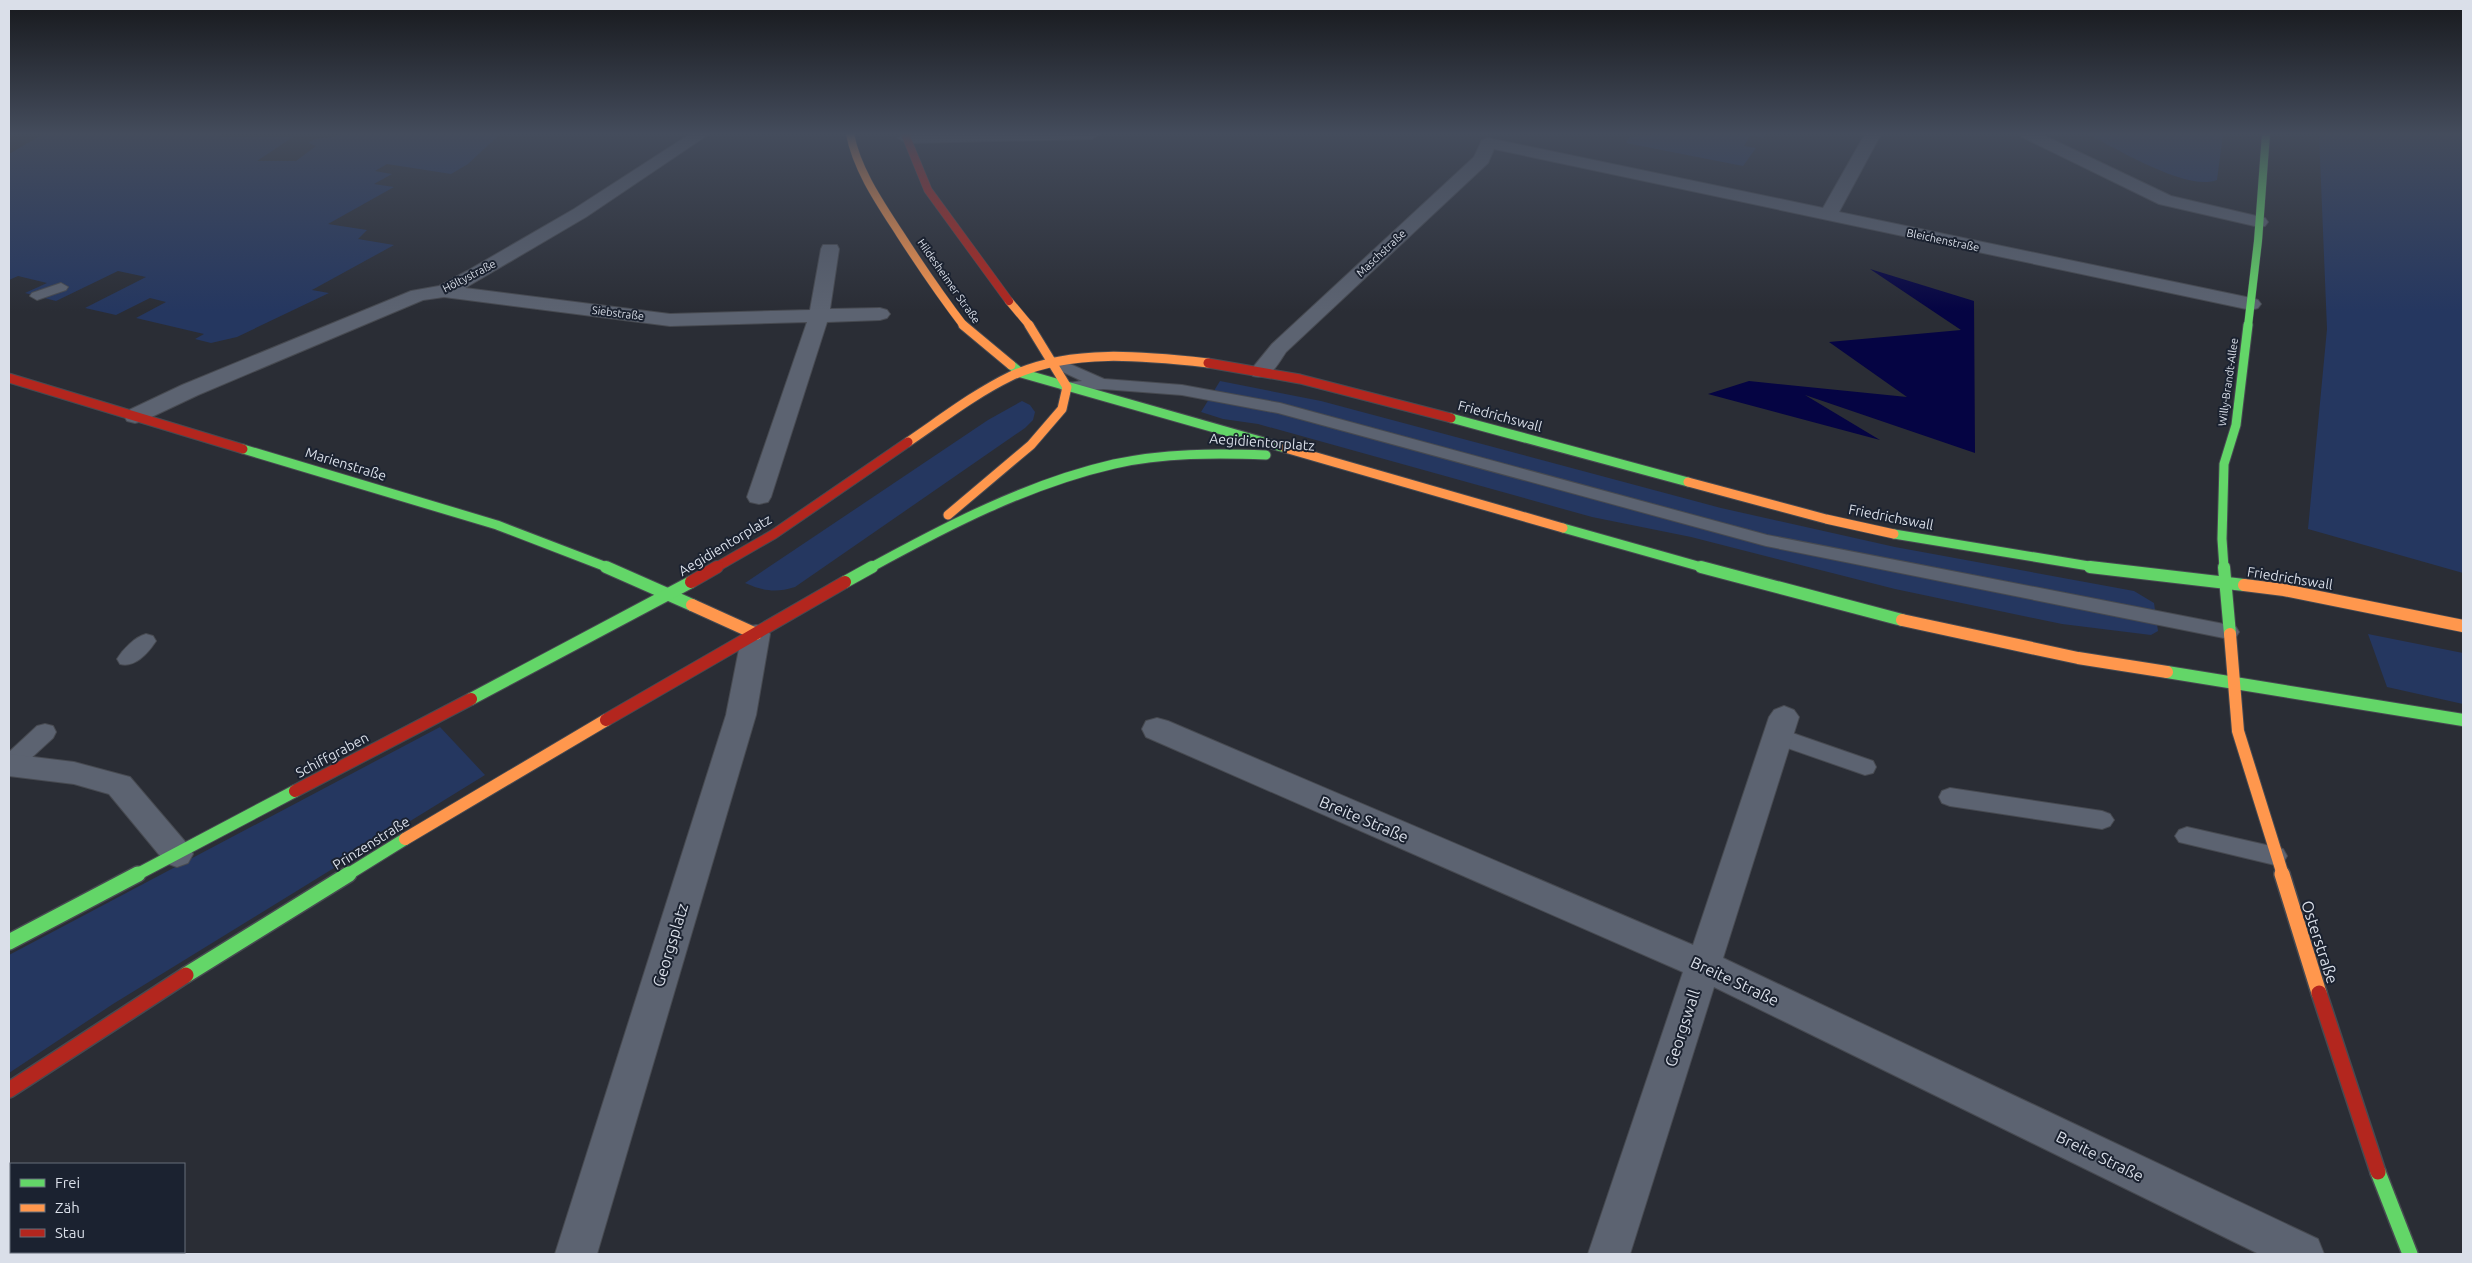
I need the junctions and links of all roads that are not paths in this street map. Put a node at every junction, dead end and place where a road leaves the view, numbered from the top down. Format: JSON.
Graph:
{"nodes":[{"id":1,"x":611,"y":193,"type":"edge"},
{"id":2,"x":875,"y":193,"type":"edge"},
{"id":3,"x":930,"y":193,"type":"edge"},
{"id":4,"x":1445,"y":193,"type":"edge"},
{"id":5,"x":1729,"y":193,"type":"edge"},
{"id":6,"x":1840,"y":193,"type":"edge"},
{"id":7,"x":2150,"y":193,"type":"edge"},
{"id":8,"x":2261,"y":193,"type":"edge"},
{"id":9,"x":1828,"y":215,"type":"junction"},
{"id":10,"x":2259,"y":222,"type":"junction"},
{"id":11,"x":830,"y":248,"type":"dead end"},
{"id":12,"x":55,"y":286,"type":"dead end"},
{"id":13,"x":444,"y":291,"type":"junction"},
{"id":14,"x":33,"y":295,"type":"dead end"},
{"id":15,"x":2251,"y":304,"type":"junction"},
{"id":16,"x":880,"y":314,"type":"dead end"},
{"id":17,"x":819,"y":316,"type":"junction"},
{"id":18,"x":1054,"y":362,"type":"junction"},
{"id":19,"x":1262,"y":371,"type":"junction"},
{"id":20,"x":1020,"y":373,"type":"junction"},
{"id":21,"x":9,"y":378,"type":"edge"},
{"id":22,"x":1103,"y":384,"type":"junction"},
{"id":23,"x":1323,"y":384,"type":"joint"},
{"id":24,"x":1067,"y":387,"type":"junction"},
{"id":25,"x":135,"y":416,"type":"junction"},
{"id":26,"x":1329,"y":463,"type":"junction"},
{"id":27,"x":758,"y":497,"type":"dead end"},
{"id":28,"x":906,"y":548,"type":"junction"},
{"id":29,"x":2226,"y":583,"type":"junction"},
{"id":30,"x":669,"y":595,"type":"junction"},
{"id":31,"x":2463,"y":626,"type":"edge"},
{"id":32,"x":2229,"y":632,"type":"junction"},
{"id":33,"x":756,"y":634,"type":"junction"},
{"id":34,"x":146,"y":641,"type":"dead end"},
{"id":35,"x":127,"y":659,"type":"dead end"},
{"id":36,"x":2234,"y":684,"type":"junction"},
{"id":37,"x":2463,"y":720,"type":"edge"},
{"id":38,"x":1781,"y":727,"type":"joint"},
{"id":39,"x":1157,"y":729,"type":"dead end"},
{"id":40,"x":45,"y":732,"type":"dead end"},
{"id":41,"x":9,"y":765,"type":"edge"},
{"id":42,"x":1865,"y":767,"type":"dead end"},
{"id":43,"x":1950,"y":797,"type":"dead end"},
{"id":44,"x":2102,"y":820,"type":"dead end"},
{"id":45,"x":2187,"y":836,"type":"dead end"},
{"id":46,"x":177,"y":854,"type":"junction"},
{"id":47,"x":2275,"y":856,"type":"junction"},
{"id":48,"x":9,"y":942,"type":"edge"},
{"id":49,"x":1703,"y":965,"type":"junction"},
{"id":50,"x":9,"y":1090,"type":"edge"},
{"id":51,"x":576,"y":1254,"type":"edge"},
{"id":52,"x":1609,"y":1254,"type":"edge"},
{"id":53,"x":2303,"y":1254,"type":"edge"},
{"id":54,"x":2410,"y":1254,"type":"edge"}],
"edges":[{"from":1,"to":13,"type":"street","name":"Höltystraße"},
{"from":2,"to":20,"type":"main road","name":"Hildesheimer Straße"},
{"from":3,"to":18,"type":"main road"},
{"from":4,"to":19,"type":"street","name":"Maschstraße"},
{"from":5,"to":9,"type":"street","name":"Bleichenstraße"},
{"from":6,"to":9,"type":"street"},
{"from":7,"to":10,"type":"street"},
{"from":8,"to":10,"type":"main road","name":"Willy-Brandt-Allee"},
{"from":9,"to":15,"type":"street","name":"Bleichenstraße"},
{"from":10,"to":15,"type":"main road","name":"Willy-Brandt-Allee"},
{"from":11,"to":17,"type":"street"},
{"from":12,"to":14,"type":"lane"},
{"from":13,"to":17,"type":"street","name":"Siebstraße"},
{"from":13,"to":25,"type":"street","name":"Höltystraße"},
{"from":15,"to":29,"type":"main road","name":"Willy-Brandt-Allee"},
{"from":16,"to":17,"type":"street","name":"Siebstraße"},
{"from":17,"to":27,"type":"street"},
{"from":18,"to":19,"type":"main road","name":"Aegidientorplatz"},
{"from":18,"to":20,"type":"main road","name":"Aegidientorplatz"},
{"from":18,"to":22,"type":"lane"},
{"from":18,"to":24,"type":"main road"},
{"from":19,"to":23,"type":"main road","name":"Aegidientorplatz"},
{"from":20,"to":24,"type":"main road","name":"Aegidientorplatz"},
{"from":20,"to":30,"type":"main road","name":"Aegidientorplatz"},
{"from":21,"to":25,"type":"main road","name":"Marienstraße"},
{"from":22,"to":24,"type":"lane"},
{"from":22,"to":32,"type":"lane"},
{"from":23,"to":29,"type":"main road","name":"Friedrichswall"},
{"from":24,"to":26,"type":"main road","name":"Aegidientorplatz"},
{"from":24,"to":28,"type":"main road","name":"Aegidientorplatz"},
{"from":25,"to":30,"type":"main road","name":"Marienstraße"},
{"from":26,"to":28,"type":"main road","name":"Aegidientorplatz"},
{"from":26,"to":36,"type":"main road"},
{"from":28,"to":33,"type":"main road","name":"Aegidientorplatz"},
{"from":29,"to":31,"type":"main road","name":"Friedrichswall"},
{"from":29,"to":32,"type":"main road","name":"Willy-Brandt-Allee"},
{"from":30,"to":33,"type":"main road","name":"Aegidientorplatz"},
{"from":30,"to":46,"type":"main road","name":"Schiffgraben"},
{"from":32,"to":36,"type":"main road","name":"Osterstraße"},
{"from":33,"to":50,"type":"main road","name":"Prinzenstraße"},
{"from":33,"to":51,"type":"street","name":"Georgsplatz"},
{"from":34,"to":35,"type":"lane"},
{"from":36,"to":37,"type":"main road"},
{"from":36,"to":47,"type":"main road","name":"Osterstraße"},
{"from":38,"to":42,"type":"lane"},
{"from":38,"to":49,"type":"street","name":"Georgswall"},
{"from":39,"to":49,"type":"street","name":"Breite Straße"},
{"from":40,"to":41,"type":"lane"},
{"from":41,"to":46,"type":"street"},
{"from":43,"to":44,"type":"lane"},
{"from":45,"to":47,"type":"lane"},
{"from":46,"to":48,"type":"main road","name":"Schiffgraben"},
{"from":47,"to":54,"type":"main road","name":"Osterstraße"},
{"from":49,"to":52,"type":"street","name":"Georgswall"},
{"from":49,"to":53,"type":"street","name":"Breite Straße"}]}
